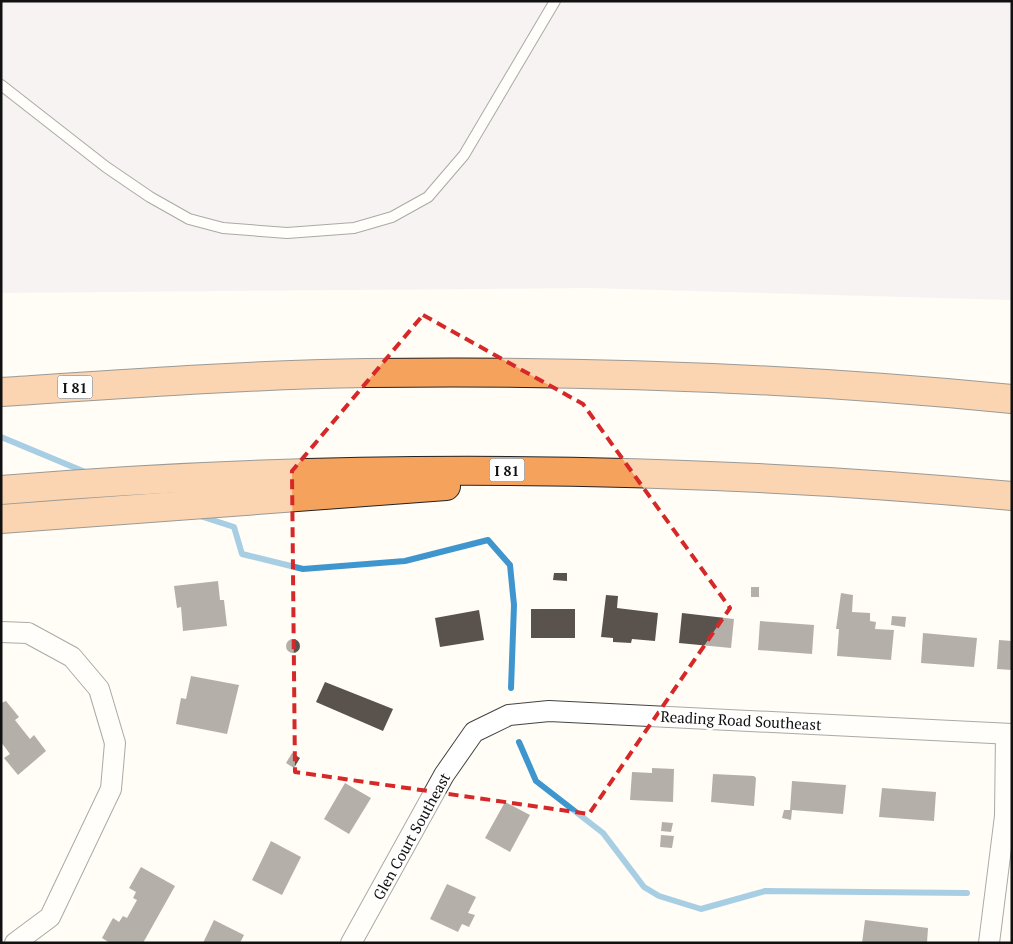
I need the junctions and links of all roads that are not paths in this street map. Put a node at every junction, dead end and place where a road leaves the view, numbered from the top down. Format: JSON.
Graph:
{"nodes":[{"id":1,"x":556,"y":1,"type":"edge"},
{"id":2,"x":1,"y":85,"type":"edge"},
{"id":3,"x":1,"y":392,"type":"edge"},
{"id":4,"x":1012,"y":399,"type":"edge"},
{"id":5,"x":623,"y":471,"type":"junction"},
{"id":6,"x":1,"y":490,"type":"edge"},
{"id":7,"x":1012,"y":496,"type":"edge"},
{"id":8,"x":1,"y":519,"type":"edge"},
{"id":9,"x":1,"y":632,"type":"edge"},
{"id":10,"x":474,"y":732,"type":"joint"},
{"id":11,"x":1009,"y":734,"type":"edge"},
{"id":12,"x":15,"y":943,"type":"edge"},
{"id":13,"x":351,"y":943,"type":"edge"},
{"id":14,"x":989,"y":943,"type":"edge"}],
"edges":[{"from":1,"to":2,"type":"lane"},
{"from":3,"to":4,"type":"highway","number":"I 81"},
{"from":5,"to":6,"type":"highway","number":"I 81"},
{"from":5,"to":7,"type":"highway","number":"I 81"},
{"from":5,"to":8,"type":"highway"},
{"from":9,"to":12,"type":"street"},
{"from":10,"to":11,"type":"street","name":"Reading Road Southeast"},
{"from":10,"to":13,"type":"street","name":"Glen Court Southeast"},
{"from":11,"to":14,"type":"street"}]}
